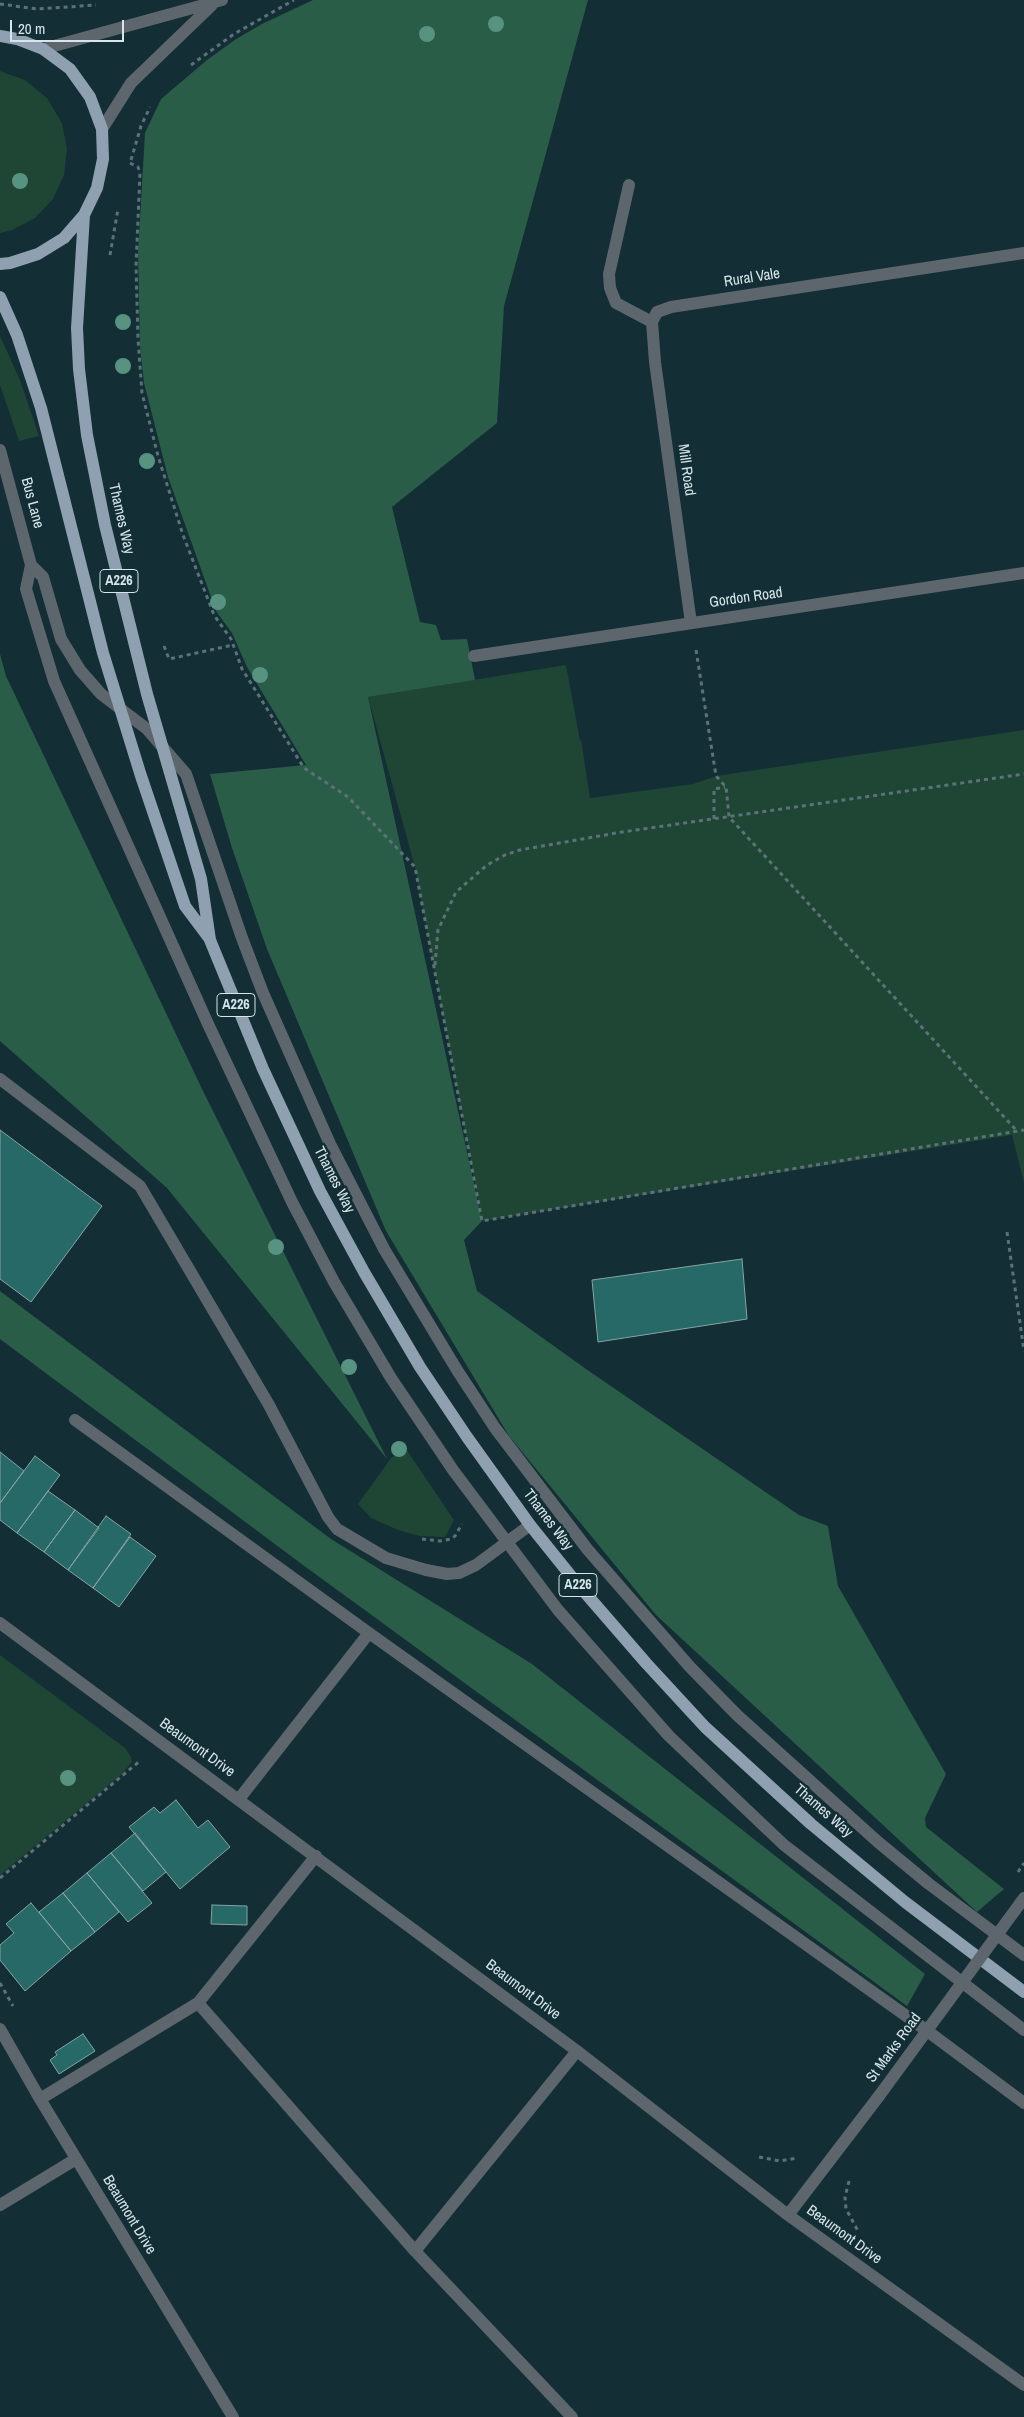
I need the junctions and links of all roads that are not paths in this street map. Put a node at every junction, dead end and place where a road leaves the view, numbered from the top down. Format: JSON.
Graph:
{"nodes":[{"id":1,"x":218,"y":2,"type":"edge"},
{"id":2,"x":0,"y":36,"type":"edge"},
{"id":3,"x":43,"y":49,"type":"junction"},
{"id":4,"x":102,"y":129,"type":"junction"},
{"id":5,"x":629,"y":185,"type":"dead end"},
{"id":6,"x":84,"y":215,"type":"junction"},
{"id":7,"x":1024,"y":253,"type":"edge"},
{"id":8,"x":0,"y":264,"type":"edge"},
{"id":9,"x":0,"y":297,"type":"edge"},
{"id":10,"x":652,"y":322,"type":"junction"},
{"id":11,"x":0,"y":450,"type":"edge"},
{"id":12,"x":31,"y":566,"type":"junction"},
{"id":13,"x":1024,"y":573,"type":"edge"},
{"id":14,"x":691,"y":623,"type":"junction"},
{"id":15,"x":474,"y":656,"type":"dead end"},
{"id":16,"x":118,"y":706,"type":"junction"},
{"id":17,"x":161,"y":743,"type":"junction"},
{"id":18,"x":210,"y":940,"type":"junction"},
{"id":19,"x":0,"y":1079,"type":"edge"},
{"id":20,"x":75,"y":1420,"type":"dead end"},
{"id":21,"x":530,"y":1525,"type":"junction"},
{"id":22,"x":508,"y":1543,"type":"junction"},
{"id":23,"x":0,"y":1623,"type":"edge"},
{"id":24,"x":369,"y":1633,"type":"junction"},
{"id":25,"x":239,"y":1799,"type":"junction"},
{"id":26,"x":316,"y":1856,"type":"junction"},
{"id":27,"x":1024,"y":1898,"type":"edge"},
{"id":28,"x":1024,"y":1955,"type":"edge"},
{"id":29,"x":1024,"y":1992,"type":"edge"},
{"id":30,"x":198,"y":2003,"type":"junction"},
{"id":31,"x":0,"y":2029,"type":"edge"},
{"id":32,"x":926,"y":2030,"type":"junction"},
{"id":33,"x":1024,"y":2030,"type":"edge"},
{"id":34,"x":577,"y":2051,"type":"junction"},
{"id":35,"x":40,"y":2099,"type":"junction"},
{"id":36,"x":1024,"y":2103,"type":"edge"},
{"id":37,"x":76,"y":2159,"type":"junction"},
{"id":38,"x":0,"y":2205,"type":"edge"},
{"id":39,"x":788,"y":2215,"type":"junction"},
{"id":40,"x":415,"y":2250,"type":"junction"},
{"id":41,"x":1024,"y":2385,"type":"edge"},
{"id":42,"x":233,"y":2417,"type":"edge"},
{"id":43,"x":572,"y":2417,"type":"edge"}],
"edges":[{"from":1,"to":3,"type":"street"},
{"from":1,"to":4,"type":"street"},
{"from":2,"to":3,"type":"main road"},
{"from":3,"to":4,"type":"main road"},
{"from":4,"to":6,"type":"main road"},
{"from":5,"to":10,"type":"street"},
{"from":6,"to":8,"type":"main road"},
{"from":6,"to":17,"type":"main road","name":"Thames Way","number":"A226"},
{"from":7,"to":10,"type":"street","name":"Rural Vale"},
{"from":9,"to":16,"type":"main road","name":"Thames Way","number":"A226"},
{"from":10,"to":14,"type":"street","name":"Mill Road"},
{"from":11,"to":12,"type":"street","name":"Bus Lane"},
{"from":12,"to":16,"type":"street"},
{"from":12,"to":22,"type":"street"},
{"from":13,"to":14,"type":"street","name":"Gordon Road"},
{"from":14,"to":15,"type":"street","name":"Gordon Road"},
{"from":16,"to":17,"type":"street"},
{"from":16,"to":18,"type":"main road","name":"Thames Way","number":"A226"},
{"from":17,"to":18,"type":"main road","name":"Thames Way","number":"A226"},
{"from":17,"to":28,"type":"street"},
{"from":18,"to":21,"type":"main road","name":"Thames Way","number":"A226"},
{"from":19,"to":22,"type":"street"},
{"from":20,"to":24,"type":"street"},
{"from":21,"to":22,"type":"street"},
{"from":21,"to":29,"type":"main road","name":"Thames Way","number":"A226"},
{"from":22,"to":33,"type":"street"},
{"from":23,"to":25,"type":"street","name":"Beaumont Drive"},
{"from":24,"to":25,"type":"street"},
{"from":24,"to":32,"type":"street"},
{"from":25,"to":26,"type":"street","name":"Beaumont Drive"},
{"from":26,"to":30,"type":"street"},
{"from":26,"to":34,"type":"street","name":"Beaumont Drive"},
{"from":27,"to":32,"type":"street","name":"St Marks Road","bridge":true},
{"from":30,"to":35,"type":"street"},
{"from":30,"to":40,"type":"street"},
{"from":31,"to":35,"type":"street","name":"Beaumont Drive"},
{"from":32,"to":36,"type":"street"},
{"from":32,"to":39,"type":"street","name":"St Marks Road","bridge":true},
{"from":34,"to":39,"type":"street","name":"Beaumont Drive"},
{"from":34,"to":40,"type":"street"},
{"from":35,"to":37,"type":"street","name":"Beaumont Drive"},
{"from":37,"to":38,"type":"street"},
{"from":37,"to":42,"type":"street","name":"Beaumont Drive"},
{"from":39,"to":41,"type":"street","name":"Beaumont Drive"},
{"from":40,"to":43,"type":"street"}]}
